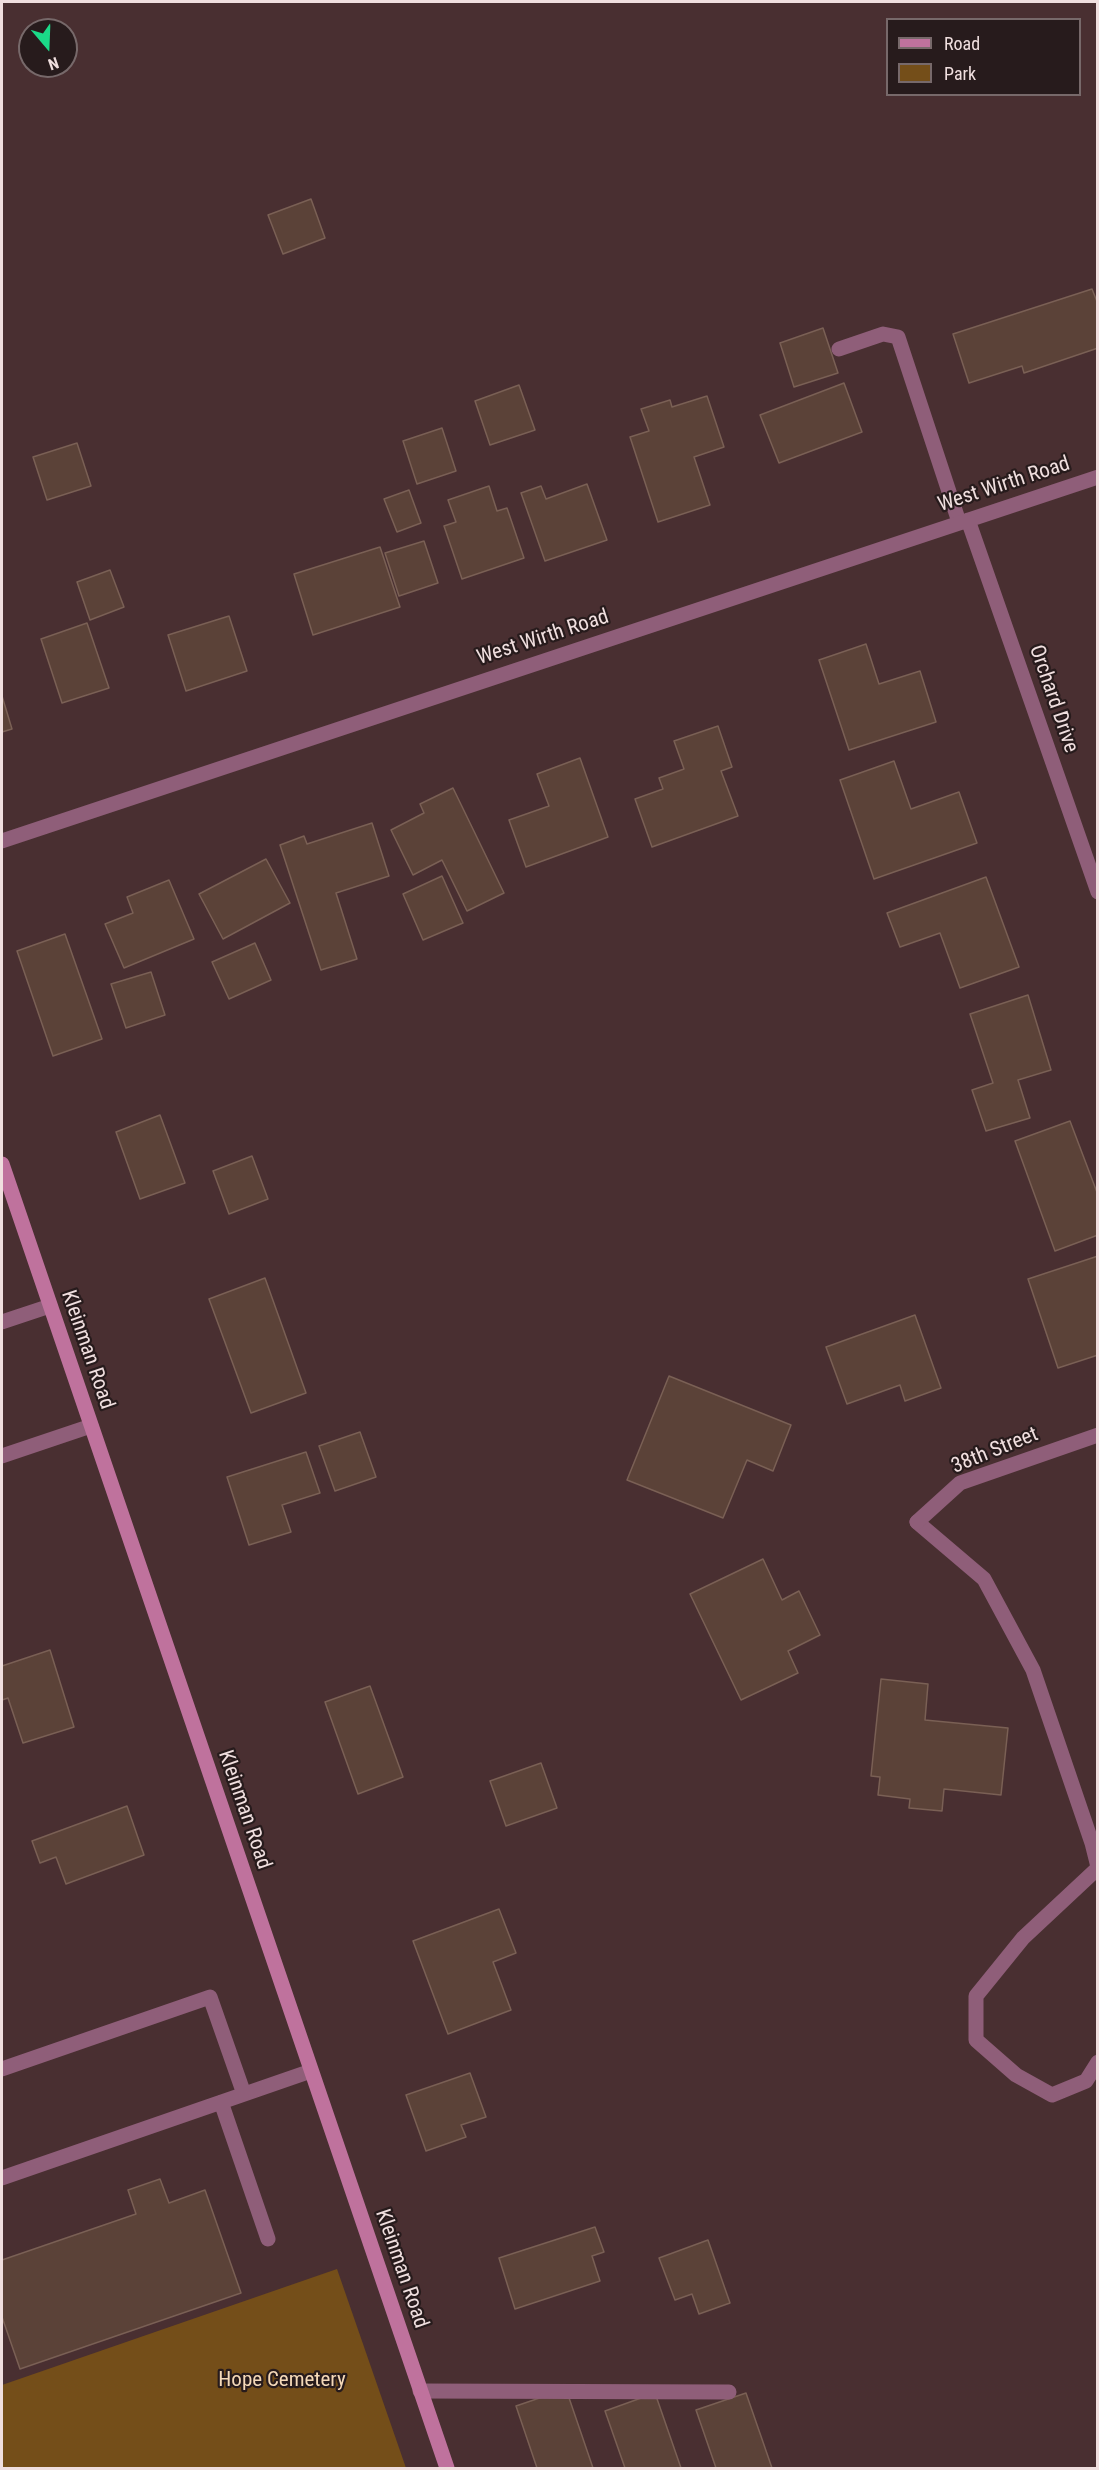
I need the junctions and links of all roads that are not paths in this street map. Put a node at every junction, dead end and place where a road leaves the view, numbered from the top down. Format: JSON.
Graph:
{"nodes":[{"id":1,"x":839,"y":349,"type":"dead end"},
{"id":2,"x":1098,"y":477,"type":"edge"},
{"id":3,"x":963,"y":521,"type":"junction"},
{"id":4,"x":2,"y":840,"type":"edge"},
{"id":5,"x":1098,"y":892,"type":"edge"},
{"id":6,"x":2,"y":1164,"type":"edge"},
{"id":7,"x":50,"y":1306,"type":"junction"},
{"id":8,"x":2,"y":1322,"type":"edge"},
{"id":9,"x":91,"y":1426,"type":"junction"},
{"id":10,"x":1098,"y":1435,"type":"edge"},
{"id":11,"x":2,"y":1456,"type":"edge"},
{"id":12,"x":1098,"y":1867,"type":"edge"},
{"id":13,"x":1098,"y":2062,"type":"edge"},
{"id":14,"x":2,"y":2069,"type":"edge"},
{"id":15,"x":311,"y":2071,"type":"junction"},
{"id":16,"x":244,"y":2094,"type":"junction"},
{"id":17,"x":220,"y":2102,"type":"junction"},
{"id":18,"x":2,"y":2178,"type":"edge"},
{"id":19,"x":268,"y":2240,"type":"dead end"},
{"id":20,"x":420,"y":2391,"type":"junction"},
{"id":21,"x":729,"y":2392,"type":"dead end"},
{"id":22,"x":447,"y":2469,"type":"edge"}],
"edges":[{"from":1,"to":3,"type":"street","name":"Orchard Drive"},
{"from":2,"to":3,"type":"street","name":"West Wirth Road"},
{"from":3,"to":4,"type":"street","name":"West Wirth Road"},
{"from":3,"to":5,"type":"street","name":"Orchard Drive"},
{"from":6,"to":7,"type":"street","name":"Kleinman Road"},
{"from":7,"to":8,"type":"street"},
{"from":7,"to":9,"type":"street","name":"Kleinman Road"},
{"from":9,"to":11,"type":"street"},
{"from":9,"to":15,"type":"street","name":"Kleinman Road"},
{"from":10,"to":12,"type":"street","name":"38th Street"},
{"from":12,"to":13,"type":"street"},
{"from":14,"to":16,"type":"street"},
{"from":15,"to":16,"type":"street"},
{"from":15,"to":20,"type":"street","name":"Kleinman Road"},
{"from":16,"to":17,"type":"street"},
{"from":17,"to":18,"type":"street"},
{"from":17,"to":19,"type":"street"},
{"from":20,"to":21,"type":"street"},
{"from":20,"to":22,"type":"street","name":"Kleinman Road"}]}
